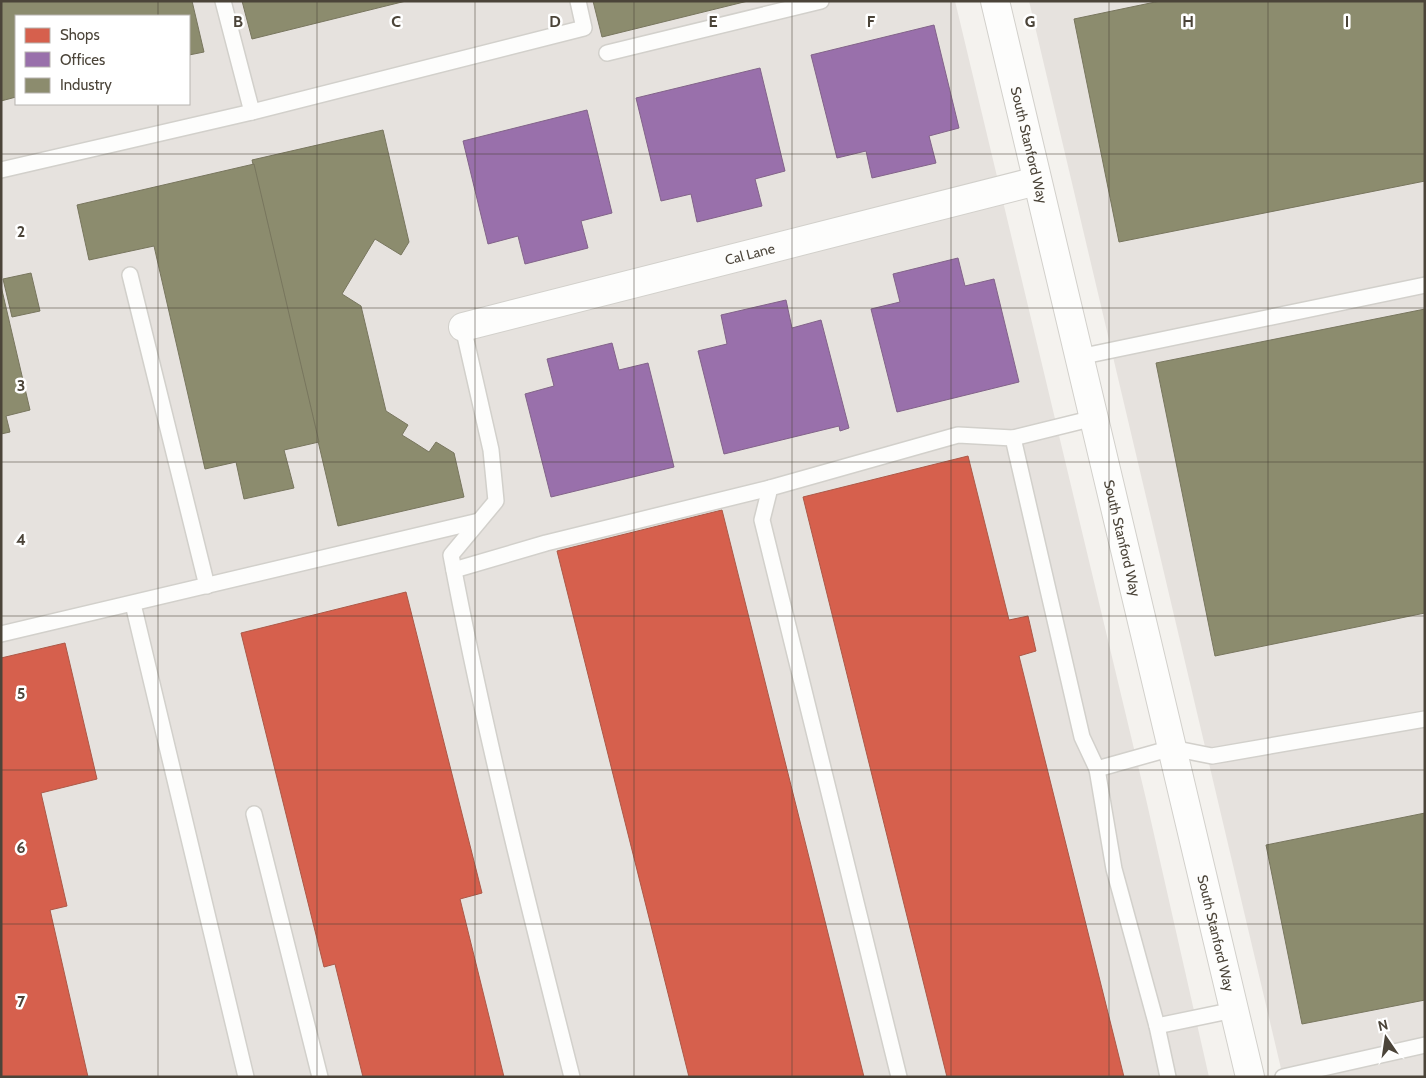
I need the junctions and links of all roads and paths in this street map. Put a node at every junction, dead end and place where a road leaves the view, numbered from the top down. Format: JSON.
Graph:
{"nodes":[{"id":1,"x":223,"y":1,"type":"edge"},
{"id":2,"x":578,"y":1,"type":"edge"},
{"id":3,"x":821,"y":1,"type":"edge"},
{"id":4,"x":995,"y":1,"type":"edge"},
{"id":5,"x":607,"y":52,"type":"dead end"},
{"id":6,"x":252,"y":112,"type":"junction"},
{"id":7,"x":1,"y":170,"type":"edge"},
{"id":8,"x":1037,"y":181,"type":"junction"},
{"id":9,"x":130,"y":275,"type":"dead end"},
{"id":10,"x":1425,"y":284,"type":"edge"},
{"id":11,"x":463,"y":328,"type":"joint"},
{"id":12,"x":1079,"y":357,"type":"junction"},
{"id":13,"x":1094,"y":418,"type":"junction"},
{"id":14,"x":1013,"y":438,"type":"junction"},
{"id":15,"x":770,"y":488,"type":"junction"},
{"id":16,"x":479,"y":521,"type":"junction"},
{"id":17,"x":454,"y":570,"type":"junction"},
{"id":18,"x":207,"y":586,"type":"junction"},
{"id":19,"x":133,"y":604,"type":"junction"},
{"id":20,"x":1,"y":634,"type":"edge"},
{"id":21,"x":1425,"y":719,"type":"edge"},
{"id":22,"x":1172,"y":748,"type":"junction"},
{"id":23,"x":1097,"y":769,"type":"junction"},
{"id":24,"x":254,"y":814,"type":"dead end"},
{"id":25,"x":1234,"y":1010,"type":"junction"},
{"id":26,"x":1157,"y":1026,"type":"junction"},
{"id":27,"x":1425,"y":1046,"type":"edge"},
{"id":28,"x":246,"y":1077,"type":"edge"},
{"id":29,"x":320,"y":1077,"type":"edge"},
{"id":30,"x":572,"y":1077,"type":"edge"},
{"id":31,"x":899,"y":1077,"type":"edge"},
{"id":32,"x":1168,"y":1077,"type":"edge"},
{"id":33,"x":1250,"y":1077,"type":"edge"},
{"id":34,"x":1283,"y":1077,"type":"edge"}],
"edges":[{"from":1,"to":6,"type":"lane"},
{"from":2,"to":6,"type":"lane"},
{"from":3,"to":5,"type":"lane"},
{"from":4,"to":8,"type":"street","name":"South Stanford Way"},
{"from":6,"to":7,"type":"lane"},
{"from":8,"to":11,"type":"street","name":"Cal Lane"},
{"from":8,"to":12,"type":"street","name":"South Stanford Way"},
{"from":9,"to":18,"type":"lane"},
{"from":10,"to":12,"type":"lane"},
{"from":11,"to":16,"type":"lane"},
{"from":12,"to":13,"type":"street","name":"South Stanford Way"},
{"from":13,"to":14,"type":"lane"},
{"from":13,"to":22,"type":"street","name":"South Stanford Way"},
{"from":14,"to":15,"type":"lane"},
{"from":14,"to":23,"type":"lane"},
{"from":15,"to":17,"type":"lane"},
{"from":15,"to":31,"type":"lane"},
{"from":16,"to":17,"type":"lane"},
{"from":16,"to":18,"type":"lane"},
{"from":17,"to":30,"type":"lane"},
{"from":18,"to":19,"type":"lane"},
{"from":19,"to":20,"type":"lane"},
{"from":19,"to":28,"type":"lane"},
{"from":21,"to":22,"type":"lane"},
{"from":22,"to":23,"type":"lane"},
{"from":22,"to":25,"type":"street","name":"South Stanford Way"},
{"from":23,"to":26,"type":"lane"},
{"from":24,"to":29,"type":"lane"},
{"from":25,"to":26,"type":"lane"},
{"from":25,"to":33,"type":"street","name":"South Stanford Way"},
{"from":26,"to":32,"type":"lane"},
{"from":27,"to":34,"type":"lane"}]}
